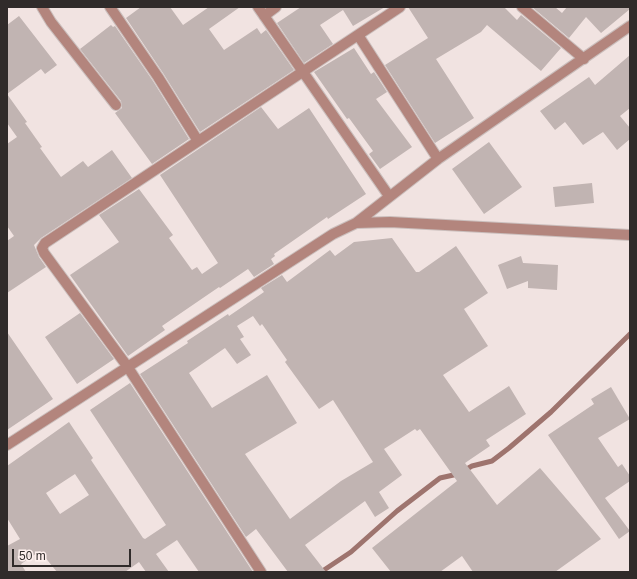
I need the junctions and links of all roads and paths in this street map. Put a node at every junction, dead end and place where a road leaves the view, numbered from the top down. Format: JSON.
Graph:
{"nodes":[{"id":1,"x":42,"y":7,"type":"edge"},
{"id":2,"x":110,"y":7,"type":"edge"},
{"id":3,"x":276,"y":7,"type":"edge"},
{"id":4,"x":400,"y":7,"type":"edge"},
{"id":5,"x":522,"y":7,"type":"edge"},
{"id":6,"x":261,"y":11,"type":"edge"},
{"id":7,"x":630,"y":26,"type":"edge"},
{"id":8,"x":358,"y":35,"type":"junction"},
{"id":9,"x":584,"y":59,"type":"junction"},
{"id":10,"x":303,"y":71,"type":"junction"},
{"id":11,"x":116,"y":106,"type":"dead end"},
{"id":12,"x":198,"y":141,"type":"junction"},
{"id":13,"x":438,"y":159,"type":"junction"},
{"id":14,"x":389,"y":196,"type":"junction"},
{"id":15,"x":356,"y":223,"type":"junction"},
{"id":16,"x":630,"y":235,"type":"edge"},
{"id":17,"x":127,"y":366,"type":"junction"},
{"id":18,"x":7,"y":445,"type":"edge"},
{"id":19,"x":262,"y":572,"type":"edge"}],
"edges":[{"from":1,"to":11,"type":"street"},
{"from":2,"to":12,"type":"street"},
{"from":3,"to":6,"type":"street"},
{"from":4,"to":8,"type":"street"},
{"from":5,"to":9,"type":"street"},
{"from":6,"to":10,"type":"street"},
{"from":7,"to":9,"type":"street"},
{"from":8,"to":10,"type":"street"},
{"from":8,"to":13,"type":"street"},
{"from":9,"to":13,"type":"street"},
{"from":10,"to":12,"type":"street"},
{"from":10,"to":14,"type":"street"},
{"from":12,"to":17,"type":"street"},
{"from":13,"to":14,"type":"street"},
{"from":14,"to":15,"type":"street"},
{"from":15,"to":16,"type":"street"},
{"from":15,"to":17,"type":"street"},
{"from":17,"to":18,"type":"street"},
{"from":17,"to":19,"type":"street"}]}
